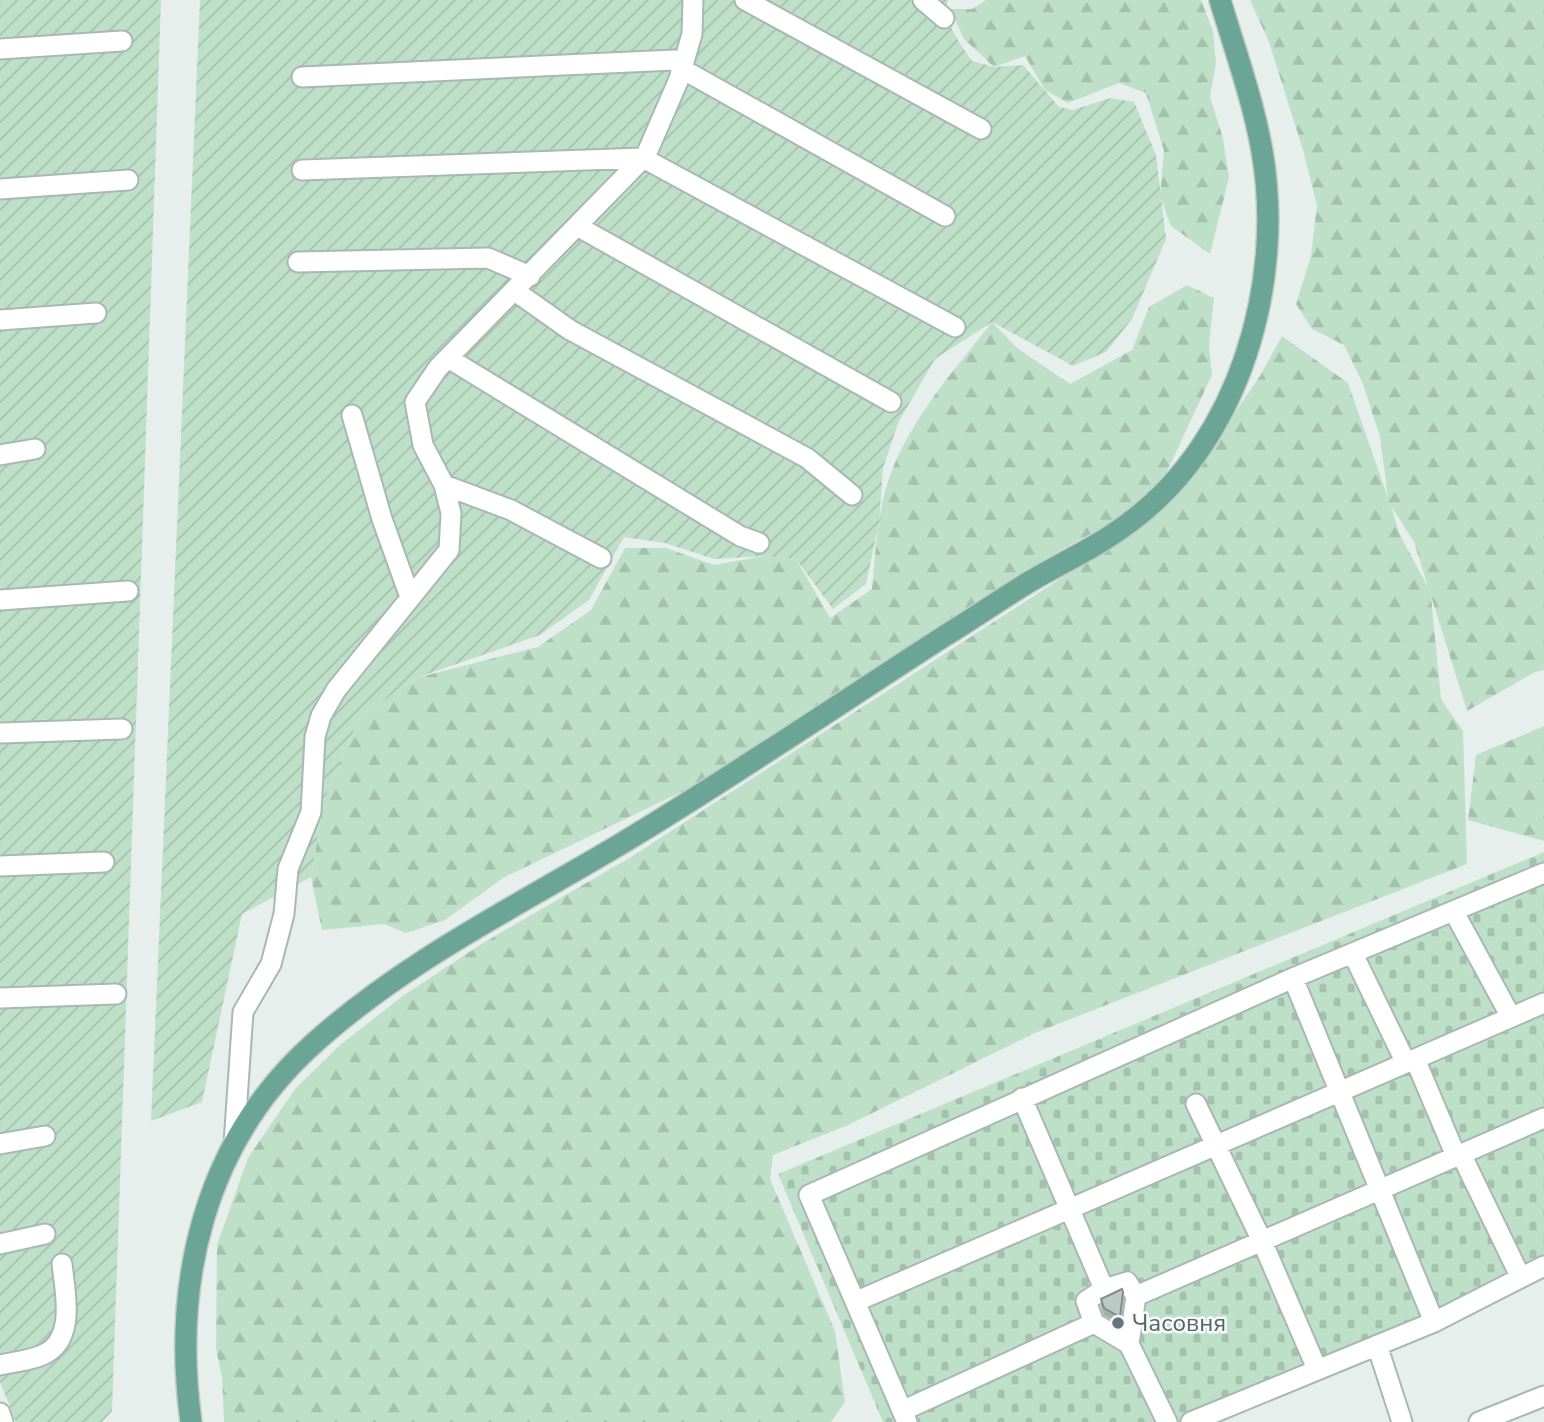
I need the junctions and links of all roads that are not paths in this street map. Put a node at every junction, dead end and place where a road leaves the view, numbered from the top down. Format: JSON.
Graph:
{"nodes":[{"id":1,"x":693,"y":0,"type":"edge"},
{"id":2,"x":745,"y":0,"type":"edge"},
{"id":3,"x":923,"y":0,"type":"edge"},
{"id":4,"x":1220,"y":0,"type":"edge"},
{"id":5,"x":944,"y":18,"type":"dead end"},
{"id":6,"x":122,"y":41,"type":"dead end"},
{"id":7,"x":0,"y":49,"type":"edge"},
{"id":8,"x":682,"y":69,"type":"junction"},
{"id":9,"x":302,"y":77,"type":"dead end"},
{"id":10,"x":981,"y":128,"type":"dead end"},
{"id":11,"x":643,"y":158,"type":"junction"},
{"id":12,"x":302,"y":170,"type":"dead end"},
{"id":13,"x":128,"y":180,"type":"dead end"},
{"id":14,"x":0,"y":189,"type":"edge"},
{"id":15,"x":945,"y":216,"type":"dead end"},
{"id":16,"x":577,"y":226,"type":"junction"},
{"id":17,"x":298,"y":262,"type":"dead end"},
{"id":18,"x":530,"y":276,"type":"junction"},
{"id":19,"x":515,"y":291,"type":"junction"},
{"id":20,"x":96,"y":313,"type":"dead end"},
{"id":21,"x":0,"y":320,"type":"edge"},
{"id":22,"x":955,"y":327,"type":"dead end"},
{"id":23,"x":448,"y":358,"type":"junction"},
{"id":24,"x":891,"y":402,"type":"dead end"},
{"id":25,"x":352,"y":415,"type":"dead end"},
{"id":26,"x":35,"y":449,"type":"dead end"},
{"id":27,"x":0,"y":455,"type":"edge"},
{"id":28,"x":444,"y":485,"type":"junction"},
{"id":29,"x":852,"y":495,"type":"dead end"},
{"id":30,"x":759,"y":543,"type":"dead end"},
{"id":31,"x":601,"y":558,"type":"dead end"},
{"id":32,"x":128,"y":591,"type":"dead end"},
{"id":33,"x":410,"y":597,"type":"junction"},
{"id":34,"x":0,"y":600,"type":"edge"},
{"id":35,"x":122,"y":729,"type":"dead end"},
{"id":36,"x":0,"y":733,"type":"edge"},
{"id":37,"x":104,"y":862,"type":"dead end"},
{"id":38,"x":0,"y":866,"type":"edge"},
{"id":39,"x":1544,"y":873,"type":"edge"},
{"id":40,"x":1454,"y":912,"type":"junction"},
{"id":41,"x":1353,"y":954,"type":"junction"},
{"id":42,"x":1293,"y":978,"type":"junction"},
{"id":43,"x":116,"y":994,"type":"dead end"},
{"id":44,"x":0,"y":998,"type":"edge"},
{"id":45,"x":1544,"y":1003,"type":"edge"},
{"id":46,"x":1511,"y":1017,"type":"junction"},
{"id":47,"x":1410,"y":1061,"type":"junction"},
{"id":48,"x":1339,"y":1092,"type":"junction"},
{"id":49,"x":1022,"y":1098,"type":"junction"},
{"id":50,"x":1196,"y":1104,"type":"dead end"},
{"id":51,"x":1544,"y":1118,"type":"edge"},
{"id":52,"x":45,"y":1136,"type":"dead end"},
{"id":53,"x":0,"y":1144,"type":"edge"},
{"id":54,"x":1215,"y":1146,"type":"junction"},
{"id":55,"x":233,"y":1149,"type":"junction"},
{"id":56,"x":1459,"y":1155,"type":"junction"},
{"id":57,"x":1381,"y":1189,"type":"junction"},
{"id":58,"x":1069,"y":1209,"type":"junction"},
{"id":59,"x":45,"y":1234,"type":"dead end"},
{"id":60,"x":1262,"y":1241,"type":"junction"},
{"id":61,"x":0,"y":1244,"type":"edge"},
{"id":62,"x":62,"y":1264,"type":"dead end"},
{"id":63,"x":1544,"y":1266,"type":"edge"},
{"id":64,"x":1520,"y":1276,"type":"junction"},
{"id":65,"x":1104,"y":1289,"type":"junction"},
{"id":66,"x":1136,"y":1296,"type":"junction"},
{"id":67,"x":857,"y":1301,"type":"junction"},
{"id":68,"x":1434,"y":1322,"type":"junction"},
{"id":69,"x":1094,"y":1323,"type":"junction"},
{"id":70,"x":1129,"y":1345,"type":"junction"},
{"id":71,"x":1377,"y":1345,"type":"junction"},
{"id":72,"x":0,"y":1366,"type":"edge"},
{"id":73,"x":1317,"y":1369,"type":"junction"},
{"id":74,"x":1544,"y":1396,"type":"edge"},
{"id":75,"x":0,"y":1413,"type":"edge"},
{"id":76,"x":905,"y":1417,"type":"edge"},
{"id":77,"x":4,"y":1422,"type":"edge"},
{"id":78,"x":191,"y":1422,"type":"edge"},
{"id":79,"x":1167,"y":1422,"type":"edge"},
{"id":80,"x":1191,"y":1422,"type":"edge"},
{"id":81,"x":1402,"y":1422,"type":"edge"},
{"id":82,"x":1479,"y":1422,"type":"edge"}],
"edges":[{"from":1,"to":8,"type":"street"},
{"from":2,"to":10,"type":"street"},
{"from":3,"to":5,"type":"street"},
{"from":4,"to":55,"type":"main road"},
{"from":6,"to":7,"type":"street"},
{"from":8,"to":9,"type":"street"},
{"from":8,"to":11,"type":"street"},
{"from":8,"to":15,"type":"street"},
{"from":11,"to":12,"type":"street"},
{"from":11,"to":16,"type":"street"},
{"from":11,"to":22,"type":"street"},
{"from":13,"to":14,"type":"street"},
{"from":16,"to":18,"type":"street"},
{"from":16,"to":24,"type":"street"},
{"from":17,"to":18,"type":"street"},
{"from":18,"to":19,"type":"street"},
{"from":19,"to":23,"type":"street"},
{"from":19,"to":29,"type":"street"},
{"from":20,"to":21,"type":"street"},
{"from":23,"to":28,"type":"street"},
{"from":23,"to":30,"type":"street"},
{"from":25,"to":33,"type":"street"},
{"from":26,"to":27,"type":"street"},
{"from":28,"to":31,"type":"street"},
{"from":28,"to":33,"type":"street"},
{"from":32,"to":34,"type":"street"},
{"from":33,"to":55,"type":"street"},
{"from":35,"to":36,"type":"street"},
{"from":37,"to":38,"type":"street"},
{"from":39,"to":40,"type":"street"},
{"from":40,"to":41,"type":"street"},
{"from":40,"to":46,"type":"street"},
{"from":41,"to":42,"type":"street"},
{"from":41,"to":47,"type":"street"},
{"from":42,"to":48,"type":"street"},
{"from":42,"to":49,"type":"street"},
{"from":43,"to":44,"type":"street"},
{"from":45,"to":46,"type":"street"},
{"from":46,"to":47,"type":"street"},
{"from":47,"to":48,"type":"street"},
{"from":47,"to":56,"type":"street"},
{"from":48,"to":54,"type":"street"},
{"from":48,"to":57,"type":"street"},
{"from":49,"to":58,"type":"street"},
{"from":49,"to":67,"type":"street"},
{"from":50,"to":54,"type":"street"},
{"from":51,"to":56,"type":"street"},
{"from":52,"to":53,"type":"street"},
{"from":54,"to":58,"type":"street"},
{"from":54,"to":60,"type":"street"},
{"from":55,"to":78,"type":"main road"},
{"from":56,"to":57,"type":"street"},
{"from":56,"to":64,"type":"street"},
{"from":57,"to":60,"type":"street"},
{"from":57,"to":68,"type":"street"},
{"from":58,"to":65,"type":"street"},
{"from":58,"to":67,"type":"street"},
{"from":59,"to":61,"type":"street"},
{"from":60,"to":66,"type":"street"},
{"from":60,"to":73,"type":"street"},
{"from":62,"to":72,"type":"street"},
{"from":63,"to":64,"type":"street"},
{"from":64,"to":68,"type":"street"},
{"from":65,"to":66,"type":"street"},
{"from":65,"to":69,"type":"street"},
{"from":66,"to":70,"type":"street"},
{"from":67,"to":76,"type":"street"},
{"from":68,"to":71,"type":"street"},
{"from":69,"to":70,"type":"street"},
{"from":69,"to":76,"type":"street"},
{"from":70,"to":79,"type":"street"},
{"from":71,"to":73,"type":"street"},
{"from":71,"to":81,"type":"street"},
{"from":73,"to":80,"type":"street"},
{"from":74,"to":82,"type":"street"},
{"from":75,"to":77,"type":"street"}]}
